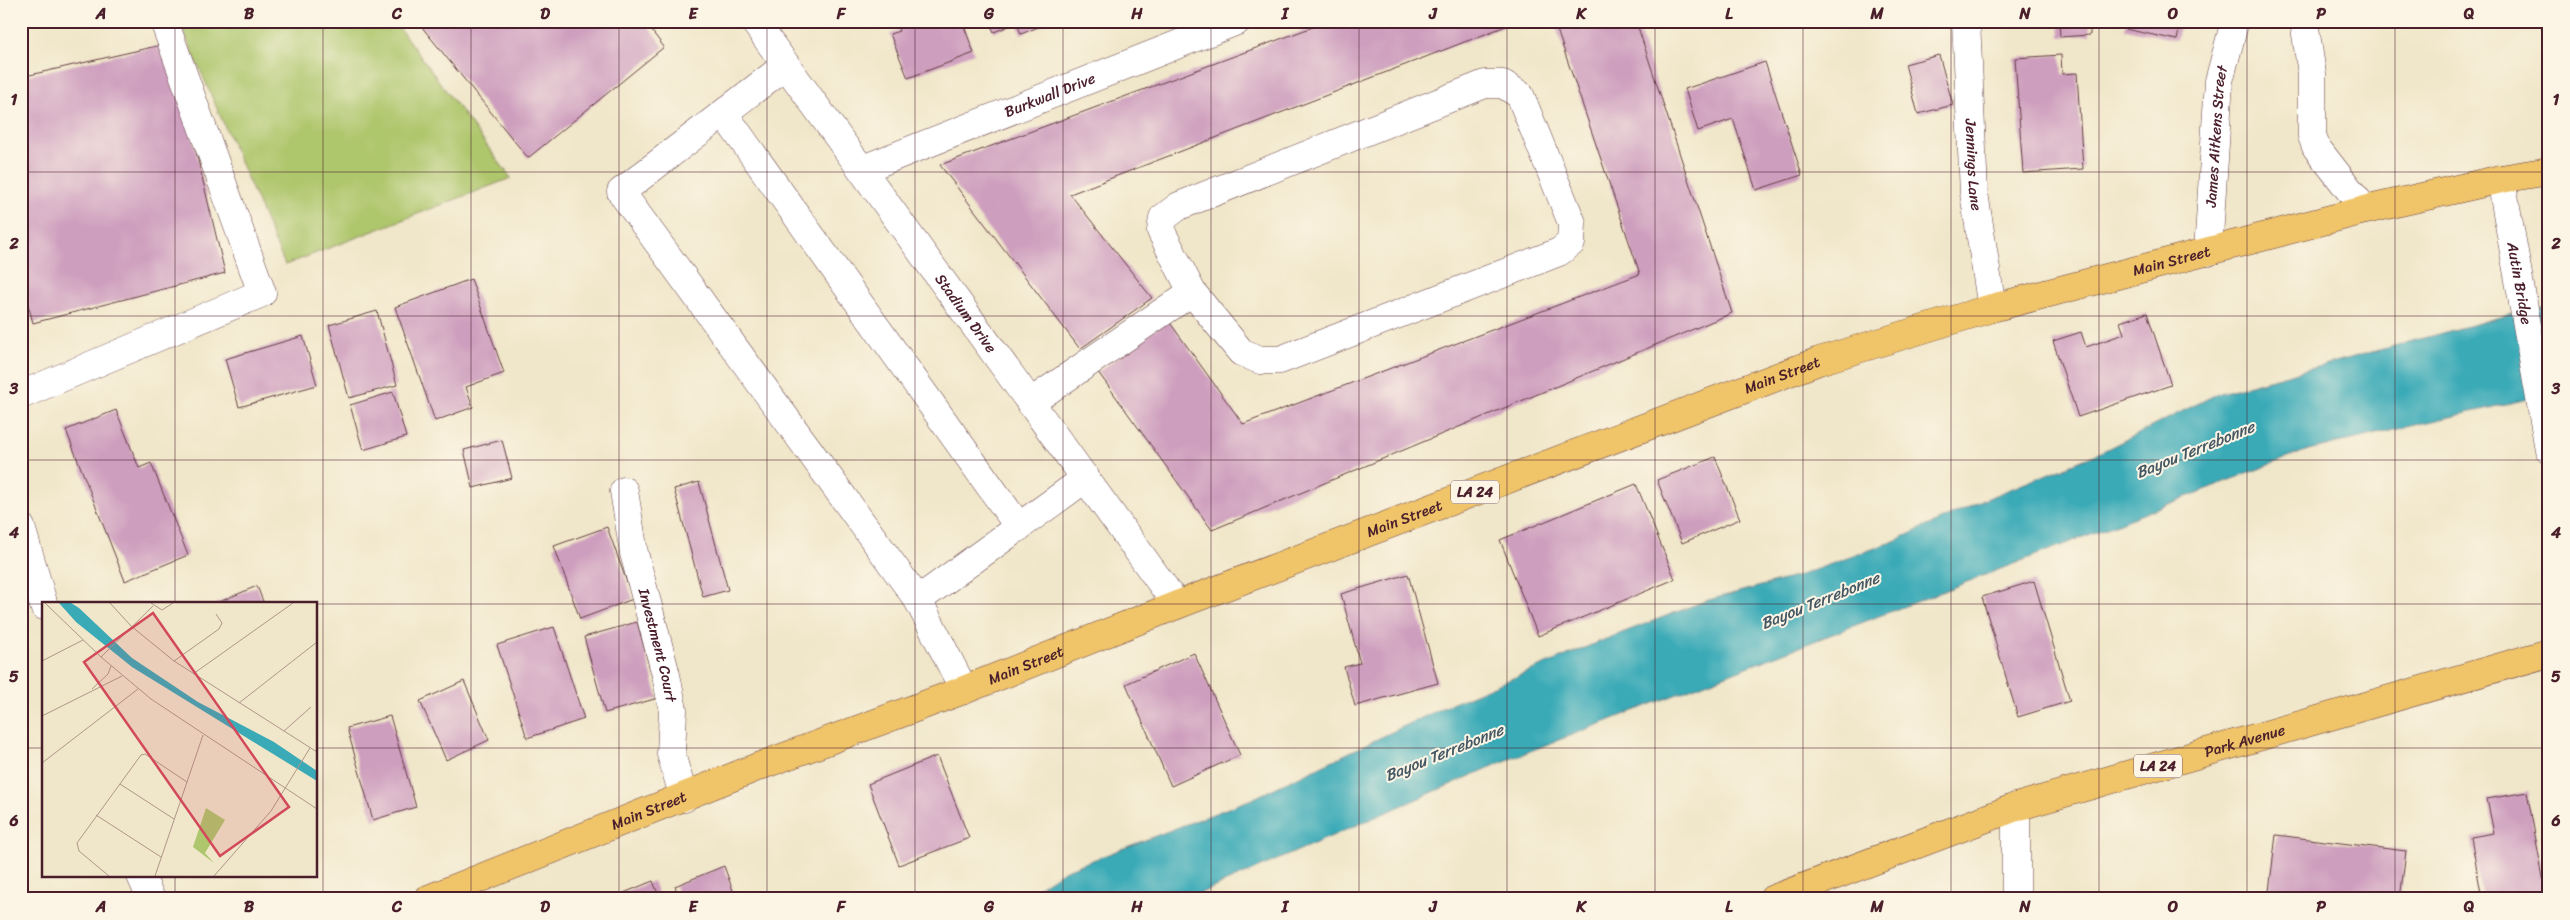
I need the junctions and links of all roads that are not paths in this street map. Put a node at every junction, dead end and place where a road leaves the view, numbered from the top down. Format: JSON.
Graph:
{"nodes":[{"id":1,"x":164,"y":21,"type":"edge"},
{"id":2,"x":754,"y":21,"type":"edge"},
{"id":3,"x":1237,"y":21,"type":"edge"},
{"id":4,"x":1966,"y":21,"type":"edge"},
{"id":5,"x":2235,"y":21,"type":"edge"},
{"id":6,"x":2304,"y":21,"type":"edge"},
{"id":7,"x":786,"y":65,"type":"junction"},
{"id":8,"x":724,"y":114,"type":"junction"},
{"id":9,"x":863,"y":169,"type":"junction"},
{"id":10,"x":2549,"y":170,"type":"edge"},
{"id":11,"x":2501,"y":179,"type":"junction"},
{"id":12,"x":2365,"y":210,"type":"junction"},
{"id":13,"x":2208,"y":252,"type":"junction"},
{"id":14,"x":1192,"y":292,"type":"junction"},
{"id":15,"x":1992,"y":308,"type":"junction"},
{"id":16,"x":21,"y":395,"type":"edge"},
{"id":17,"x":1031,"y":402,"type":"junction"},
{"id":18,"x":2549,"y":449,"type":"edge"},
{"id":19,"x":1086,"y":478,"type":"junction"},
{"id":20,"x":624,"y":491,"type":"dead end"},
{"id":21,"x":21,"y":527,"type":"edge"},
{"id":22,"x":1019,"y":528,"type":"junction"},
{"id":23,"x":918,"y":600,"type":"junction"},
{"id":24,"x":43,"y":602,"type":"edge"},
{"id":25,"x":1177,"y":605,"type":"junction"},
{"id":26,"x":2549,"y":653,"type":"edge"},
{"id":27,"x":964,"y":690,"type":"junction"},
{"id":28,"x":684,"y":798,"type":"junction"},
{"id":29,"x":2016,"y":807,"type":"junction"},
{"id":30,"x":142,"y":878,"type":"edge"},
{"id":31,"x":1780,"y":897,"type":"edge"},
{"id":32,"x":151,"y":899,"type":"edge"},
{"id":33,"x":428,"y":899,"type":"edge"},
{"id":34,"x":2016,"y":899,"type":"edge"}],
"edges":[{"from":1,"to":16,"type":"street"},
{"from":2,"to":7,"type":"street","name":"Stadium Drive"},
{"from":3,"to":9,"type":"street","name":"Burkwall Drive"},
{"from":4,"to":15,"type":"street","name":"Jennings Lane"},
{"from":5,"to":13,"type":"street","name":"James Aitkens Street"},
{"from":6,"to":12,"type":"street"},
{"from":7,"to":8,"type":"street"},
{"from":7,"to":9,"type":"street","name":"Stadium Drive"},
{"from":8,"to":22,"type":"street"},
{"from":8,"to":23,"type":"street"},
{"from":9,"to":17,"type":"street","name":"Stadium Drive"},
{"from":10,"to":11,"type":"main road","name":"Main Street","number":"LA 24"},
{"from":11,"to":12,"type":"main road","name":"Main Street","number":"LA 24"},
{"from":11,"to":18,"type":"street","name":"Autin Bridge"},
{"from":12,"to":13,"type":"main road","name":"Main Street","number":"LA 24"},
{"from":13,"to":15,"type":"main road","name":"Main Street","number":"LA 24"},
{"from":14,"to":14,"type":"street"},
{"from":14,"to":17,"type":"street"},
{"from":15,"to":25,"type":"main road","name":"Main Street","number":"LA 24"},
{"from":17,"to":19,"type":"street","name":"Stadium Drive"},
{"from":19,"to":22,"type":"street"},
{"from":19,"to":25,"type":"street","name":"Stadium Drive"},
{"from":20,"to":28,"type":"street","name":"Investment Court"},
{"from":21,"to":24,"type":"street"},
{"from":22,"to":23,"type":"street"},
{"from":23,"to":27,"type":"street"},
{"from":25,"to":27,"type":"main road","name":"Main Street","number":"LA 24"},
{"from":26,"to":29,"type":"main road","name":"Park Avenue","number":"LA 24"},
{"from":27,"to":28,"type":"main road","name":"Main Street","number":"LA 24"},
{"from":28,"to":33,"type":"main road","name":"Main Street","number":"LA 24"},
{"from":29,"to":31,"type":"main road","name":"Park Avenue","number":"LA 24"},
{"from":29,"to":34,"type":"street"},
{"from":30,"to":32,"type":"street"}]}
